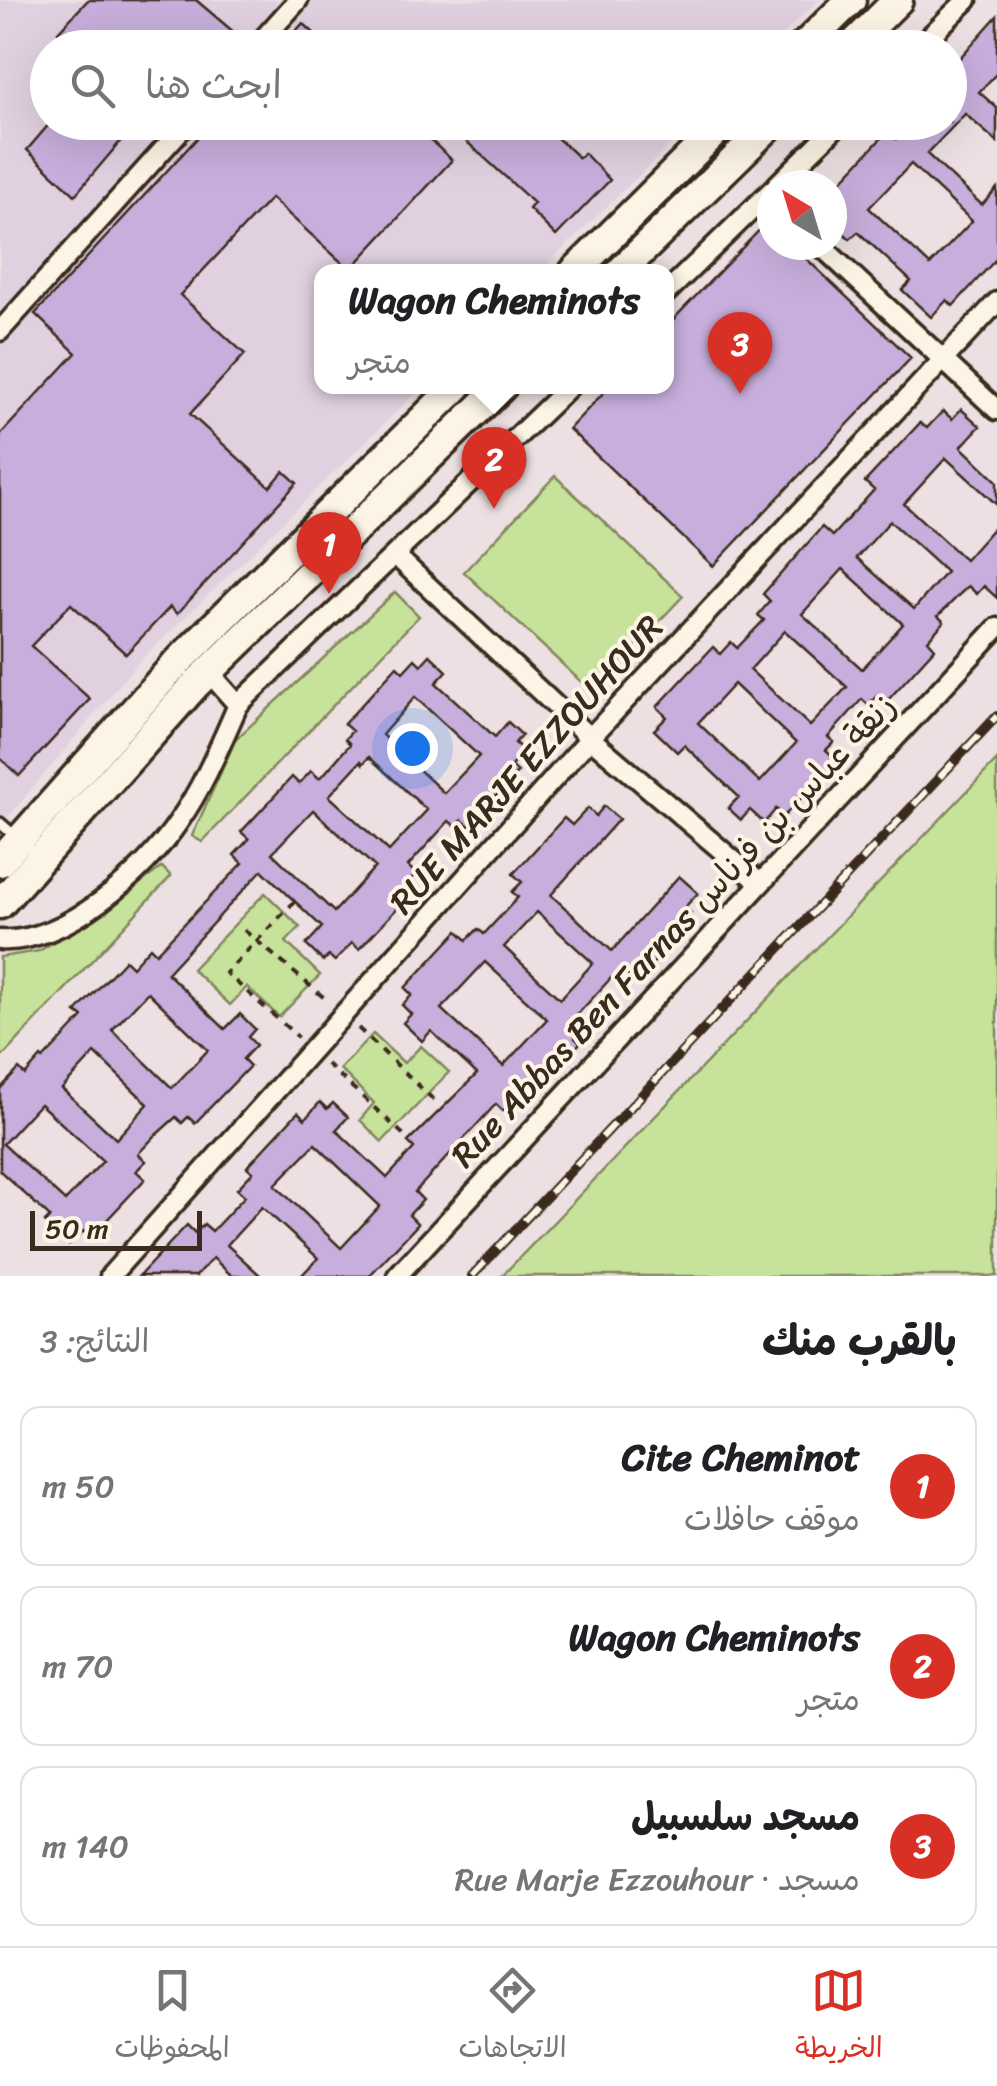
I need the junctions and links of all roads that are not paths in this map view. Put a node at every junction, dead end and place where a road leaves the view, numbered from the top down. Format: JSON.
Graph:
{"nodes":[{"id":1,"x":298,"y":0,"type":"edge"},
{"id":2,"x":851,"y":0,"type":"edge"},
{"id":3,"x":898,"y":0,"type":"edge"},
{"id":4,"x":966,"y":0,"type":"edge"},
{"id":5,"x":271,"y":30,"type":"edge"},
{"id":6,"x":820,"y":30,"type":"edge"},
{"id":7,"x":868,"y":30,"type":"edge"},
{"id":8,"x":936,"y":30,"type":"edge"},
{"id":9,"x":172,"y":140,"type":"edge"},
{"id":10,"x":708,"y":140,"type":"edge"},
{"id":11,"x":755,"y":140,"type":"edge"},
{"id":12,"x":824,"y":140,"type":"edge"},
{"id":13,"x":794,"y":170,"type":"edge"},
{"id":14,"x":757,"y":207,"type":"edge"},
{"id":15,"x":836,"y":260,"type":"edge"},
{"id":16,"x":582,"y":264,"type":"edge"},
{"id":17,"x":628,"y":264,"type":"edge"},
{"id":18,"x":674,"y":285,"type":"edge"},
{"id":19,"x":997,"y":302,"type":"edge"},
{"id":20,"x":0,"y":331,"type":"edge"},
{"id":21,"x":942,"y":359,"type":"junction"},
{"id":22,"x":450,"y":394,"type":"edge"},
{"id":23,"x":494,"y":394,"type":"edge"},
{"id":24,"x":562,"y":394,"type":"edge"},
{"id":25,"x":997,"y":410,"type":"edge"},
{"id":26,"x":396,"y":556,"type":"junction"},
{"id":27,"x":997,"y":628,"type":"edge"},
{"id":28,"x":209,"y":672,"type":"junction"},
{"id":29,"x":238,"y":705,"type":"junction"},
{"id":30,"x":590,"y":738,"type":"junction"},
{"id":31,"x":10,"y":831,"type":"edge"},
{"id":32,"x":40,"y":859,"type":"junction"},
{"id":33,"x":0,"y":862,"type":"edge"},
{"id":34,"x":760,"y":882,"type":"junction"},
{"id":35,"x":0,"y":904,"type":"edge"},
{"id":36,"x":0,"y":940,"type":"edge"},
{"id":37,"x":110,"y":1276,"type":"edge"},
{"id":38,"x":398,"y":1276,"type":"edge"}],
"edges":[{"from":1,"to":5,"type":"street"},
{"from":2,"to":6,"type":"main road"},
{"from":3,"to":7,"type":"main road"},
{"from":4,"to":8,"type":"street"},
{"from":9,"to":20,"type":"street"},
{"from":10,"to":16,"type":"main road"},
{"from":11,"to":17,"type":"main road"},
{"from":12,"to":13,"type":"street"},
{"from":14,"to":18,"type":"street"},
{"from":15,"to":21,"type":"street"},
{"from":19,"to":21,"type":"street","name":"RUE MARJE EZZOUHOUR"},
{"from":21,"to":25,"type":"street"},
{"from":21,"to":30,"type":"street","name":"RUE MARJE EZZOUHOUR"},
{"from":22,"to":31,"type":"main road"},
{"from":23,"to":28,"type":"main road"},
{"from":24,"to":26,"type":"street"},
{"from":26,"to":29,"type":"street"},
{"from":26,"to":30,"type":"street"},
{"from":27,"to":34,"type":"street","name":"Rue Abbas Ben Farnas زنقة عباس بن فرناس"},
{"from":28,"to":29,"type":"street"},
{"from":28,"to":32,"type":"main road"},
{"from":29,"to":36,"type":"street"},
{"from":30,"to":34,"type":"street"},
{"from":30,"to":37,"type":"street","name":"RUE MARJE EZZOUHOUR"},
{"from":31,"to":32,"type":"lane"},
{"from":31,"to":33,"type":"main road"},
{"from":32,"to":35,"type":"main road"},
{"from":34,"to":38,"type":"street","name":"Rue Abbas Ben Farnas زنقة عباس بن فرناس"}]}
